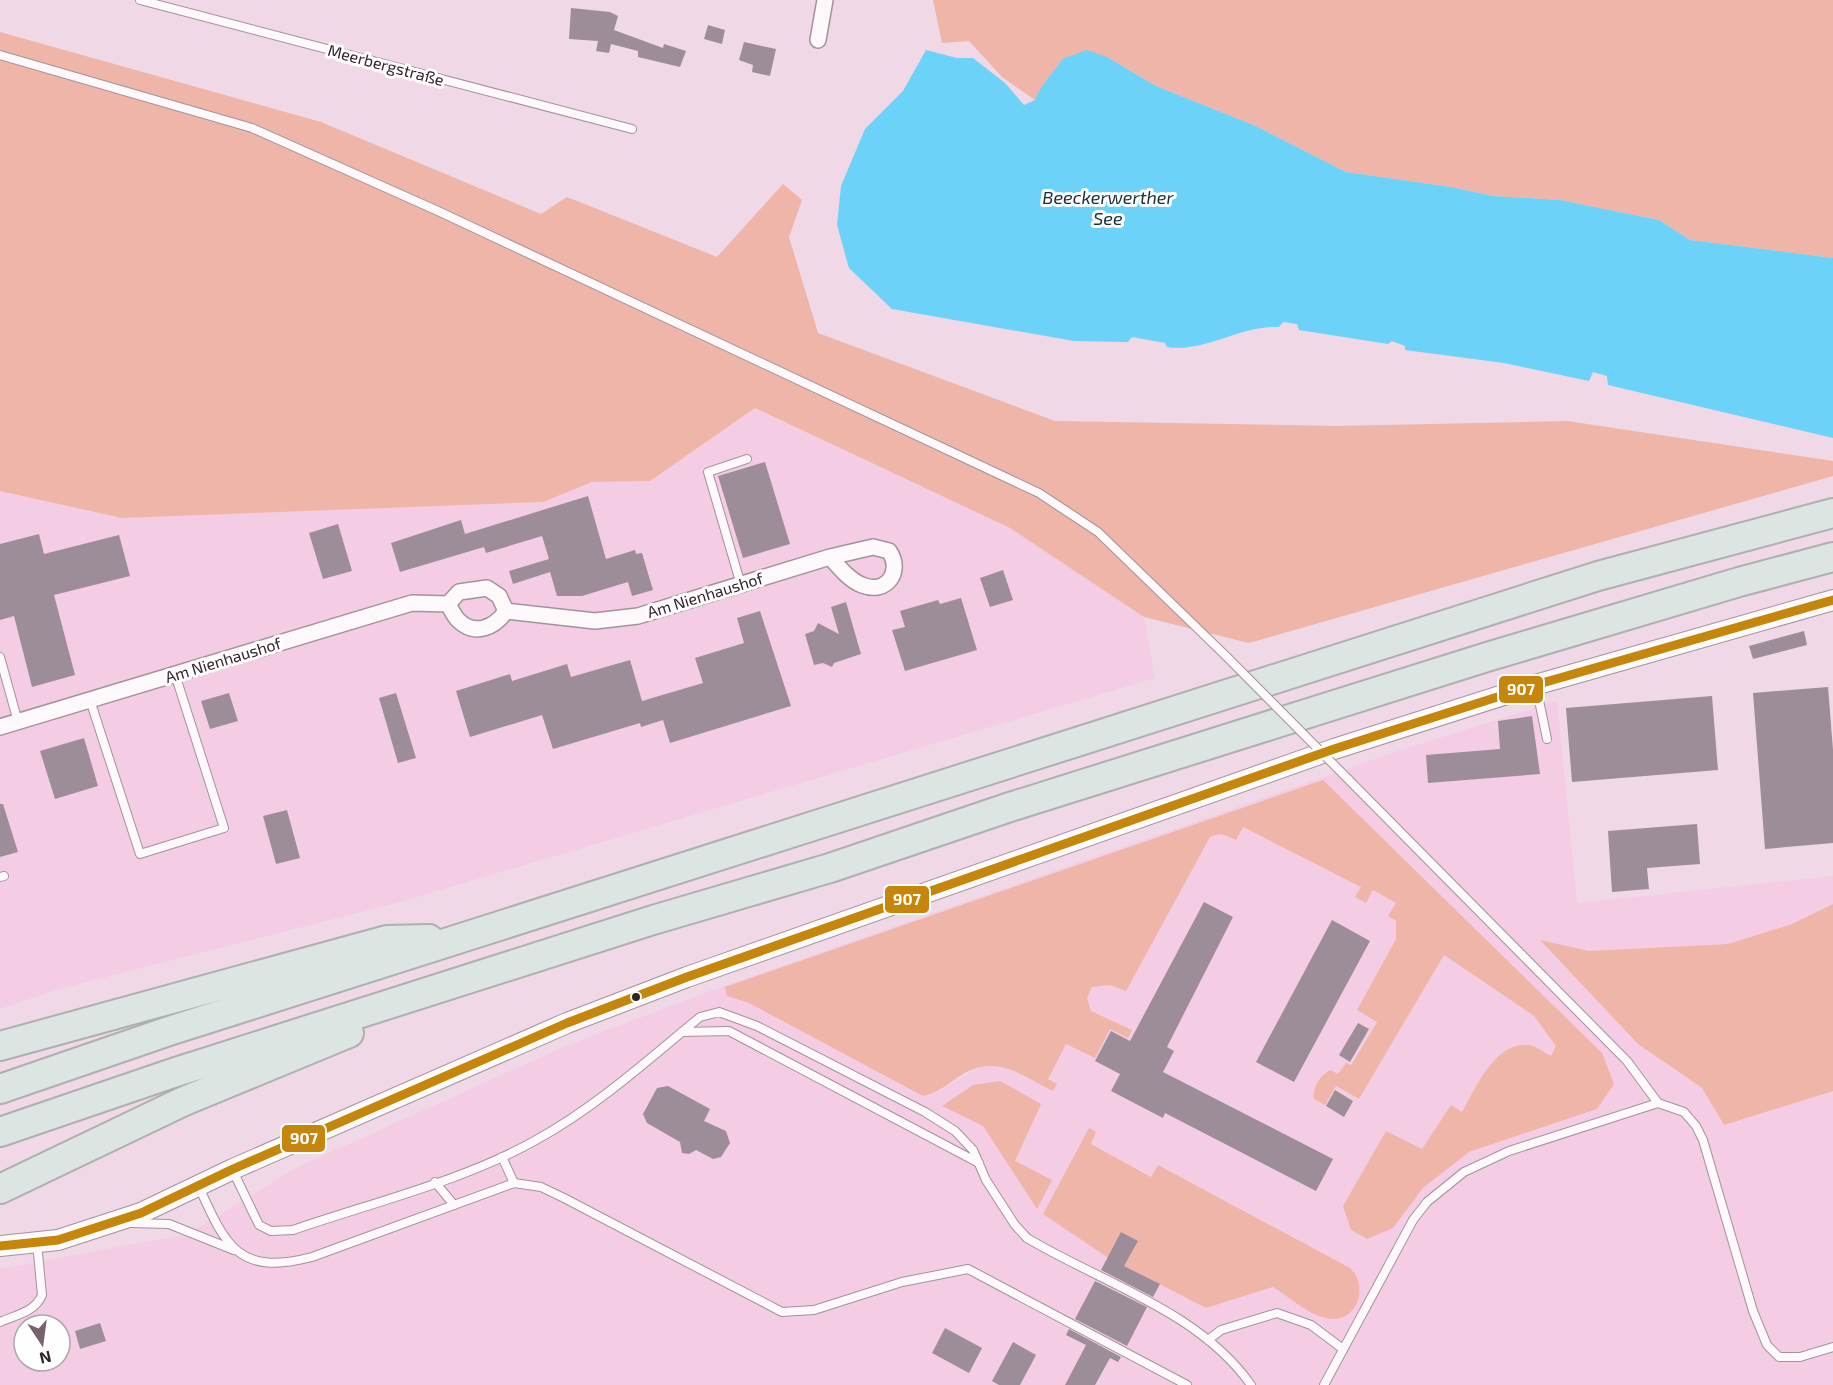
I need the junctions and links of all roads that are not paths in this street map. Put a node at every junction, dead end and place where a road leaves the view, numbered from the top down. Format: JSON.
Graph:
{"nodes":[{"id":1,"x":140,"y":0,"type":"edge"},
{"id":2,"x":825,"y":0,"type":"edge"},
{"id":3,"x":818,"y":40,"type":"dead end"},
{"id":4,"x":0,"y":55,"type":"edge"},
{"id":5,"x":632,"y":129,"type":"dead end"},
{"id":6,"x":747,"y":459,"type":"dead end"},
{"id":7,"x":1833,"y":513,"type":"edge"},
{"id":8,"x":830,"y":557,"type":"dead end"},
{"id":9,"x":1833,"y":557,"type":"edge"},
{"id":10,"x":741,"y":585,"type":"junction"},
{"id":11,"x":1833,"y":600,"type":"edge"},
{"id":12,"x":448,"y":604,"type":"junction"},
{"id":13,"x":506,"y":611,"type":"junction"},
{"id":14,"x":0,"y":657,"type":"edge"},
{"id":15,"x":175,"y":674,"type":"junction"},
{"id":16,"x":1535,"y":685,"type":"junction"},
{"id":17,"x":90,"y":700,"type":"junction"},
{"id":18,"x":18,"y":722,"type":"junction"},
{"id":19,"x":0,"y":727,"type":"edge"},
{"id":20,"x":1547,"y":739,"type":"dead end"},
{"id":21,"x":461,"y":938,"type":"junction"},
{"id":22,"x":428,"y":992,"type":"junction"},
{"id":23,"x":681,"y":1032,"type":"junction"},
{"id":24,"x":0,"y":1046,"type":"edge"},
{"id":25,"x":0,"y":1089,"type":"edge"},
{"id":26,"x":1658,"y":1103,"type":"junction"},
{"id":27,"x":0,"y":1132,"type":"edge"},
{"id":28,"x":502,"y":1157,"type":"junction"},
{"id":29,"x":979,"y":1163,"type":"junction"},
{"id":30,"x":233,"y":1169,"type":"junction"},
{"id":31,"x":435,"y":1182,"type":"junction"},
{"id":32,"x":514,"y":1183,"type":"junction"},
{"id":33,"x":199,"y":1186,"type":"junction"},
{"id":34,"x":0,"y":1189,"type":"edge"},
{"id":35,"x":454,"y":1205,"type":"junction"},
{"id":36,"x":114,"y":1222,"type":"junction"},
{"id":37,"x":37,"y":1243,"type":"junction"},
{"id":38,"x":0,"y":1246,"type":"edge"},
{"id":39,"x":236,"y":1251,"type":"junction"},
{"id":40,"x":0,"y":1322,"type":"edge"},
{"id":41,"x":1208,"y":1340,"type":"junction"},
{"id":42,"x":1833,"y":1347,"type":"edge"},
{"id":43,"x":1343,"y":1349,"type":"junction"},
{"id":44,"x":1187,"y":1385,"type":"edge"},
{"id":45,"x":1251,"y":1385,"type":"edge"},
{"id":46,"x":1324,"y":1385,"type":"edge"}],
"edges":[{"from":1,"to":5,"type":"lane","name":"Meerbergstraße"},
{"from":2,"to":3,"type":"street"},
{"from":4,"to":26,"type":"lane","bridge":true},
{"from":6,"to":10,"type":"lane"},
{"from":7,"to":21,"type":"highway"},
{"from":8,"to":10,"type":"street","name":"Am Nienhaushof"},
{"from":9,"to":22,"type":"highway"},
{"from":10,"to":13,"type":"street","name":"Am Nienhaushof"},
{"from":11,"to":16,"type":"street"},
{"from":12,"to":13,"type":"street"},
{"from":12,"to":13,"type":"street"},
{"from":12,"to":15,"type":"street","name":"Am Nienhaushof"},
{"from":14,"to":18,"type":"lane"},
{"from":15,"to":17,"type":"street","name":"Am Nienhaushof"},
{"from":15,"to":17,"type":"lane"},
{"from":16,"to":20,"type":"lane"},
{"from":16,"to":30,"type":"street"},
{"from":17,"to":18,"type":"street","name":"Am Nienhaushof"},
{"from":18,"to":19,"type":"street","name":"Am Nienhaushof"},
{"from":21,"to":24,"type":"highway"},
{"from":21,"to":25,"type":"highway"},
{"from":22,"to":27,"type":"highway"},
{"from":22,"to":34,"type":"highway"},
{"from":23,"to":28,"type":"lane"},
{"from":23,"to":29,"type":"lane"},
{"from":23,"to":29,"type":"lane"},
{"from":26,"to":42,"type":"lane"},
{"from":26,"to":43,"type":"lane"},
{"from":28,"to":31,"type":"lane"},
{"from":28,"to":32,"type":"lane"},
{"from":29,"to":41,"type":"lane"},
{"from":30,"to":31,"type":"lane"},
{"from":30,"to":33,"type":"street"},
{"from":31,"to":35,"type":"lane"},
{"from":32,"to":35,"type":"lane"},
{"from":32,"to":44,"type":"lane"},
{"from":33,"to":36,"type":"street"},
{"from":33,"to":39,"type":"lane"},
{"from":35,"to":39,"type":"lane"},
{"from":36,"to":37,"type":"street"},
{"from":36,"to":39,"type":"lane"},
{"from":37,"to":38,"type":"street"},
{"from":37,"to":40,"type":"lane"},
{"from":41,"to":43,"type":"lane"},
{"from":41,"to":45,"type":"lane"},
{"from":43,"to":46,"type":"lane"}]}
